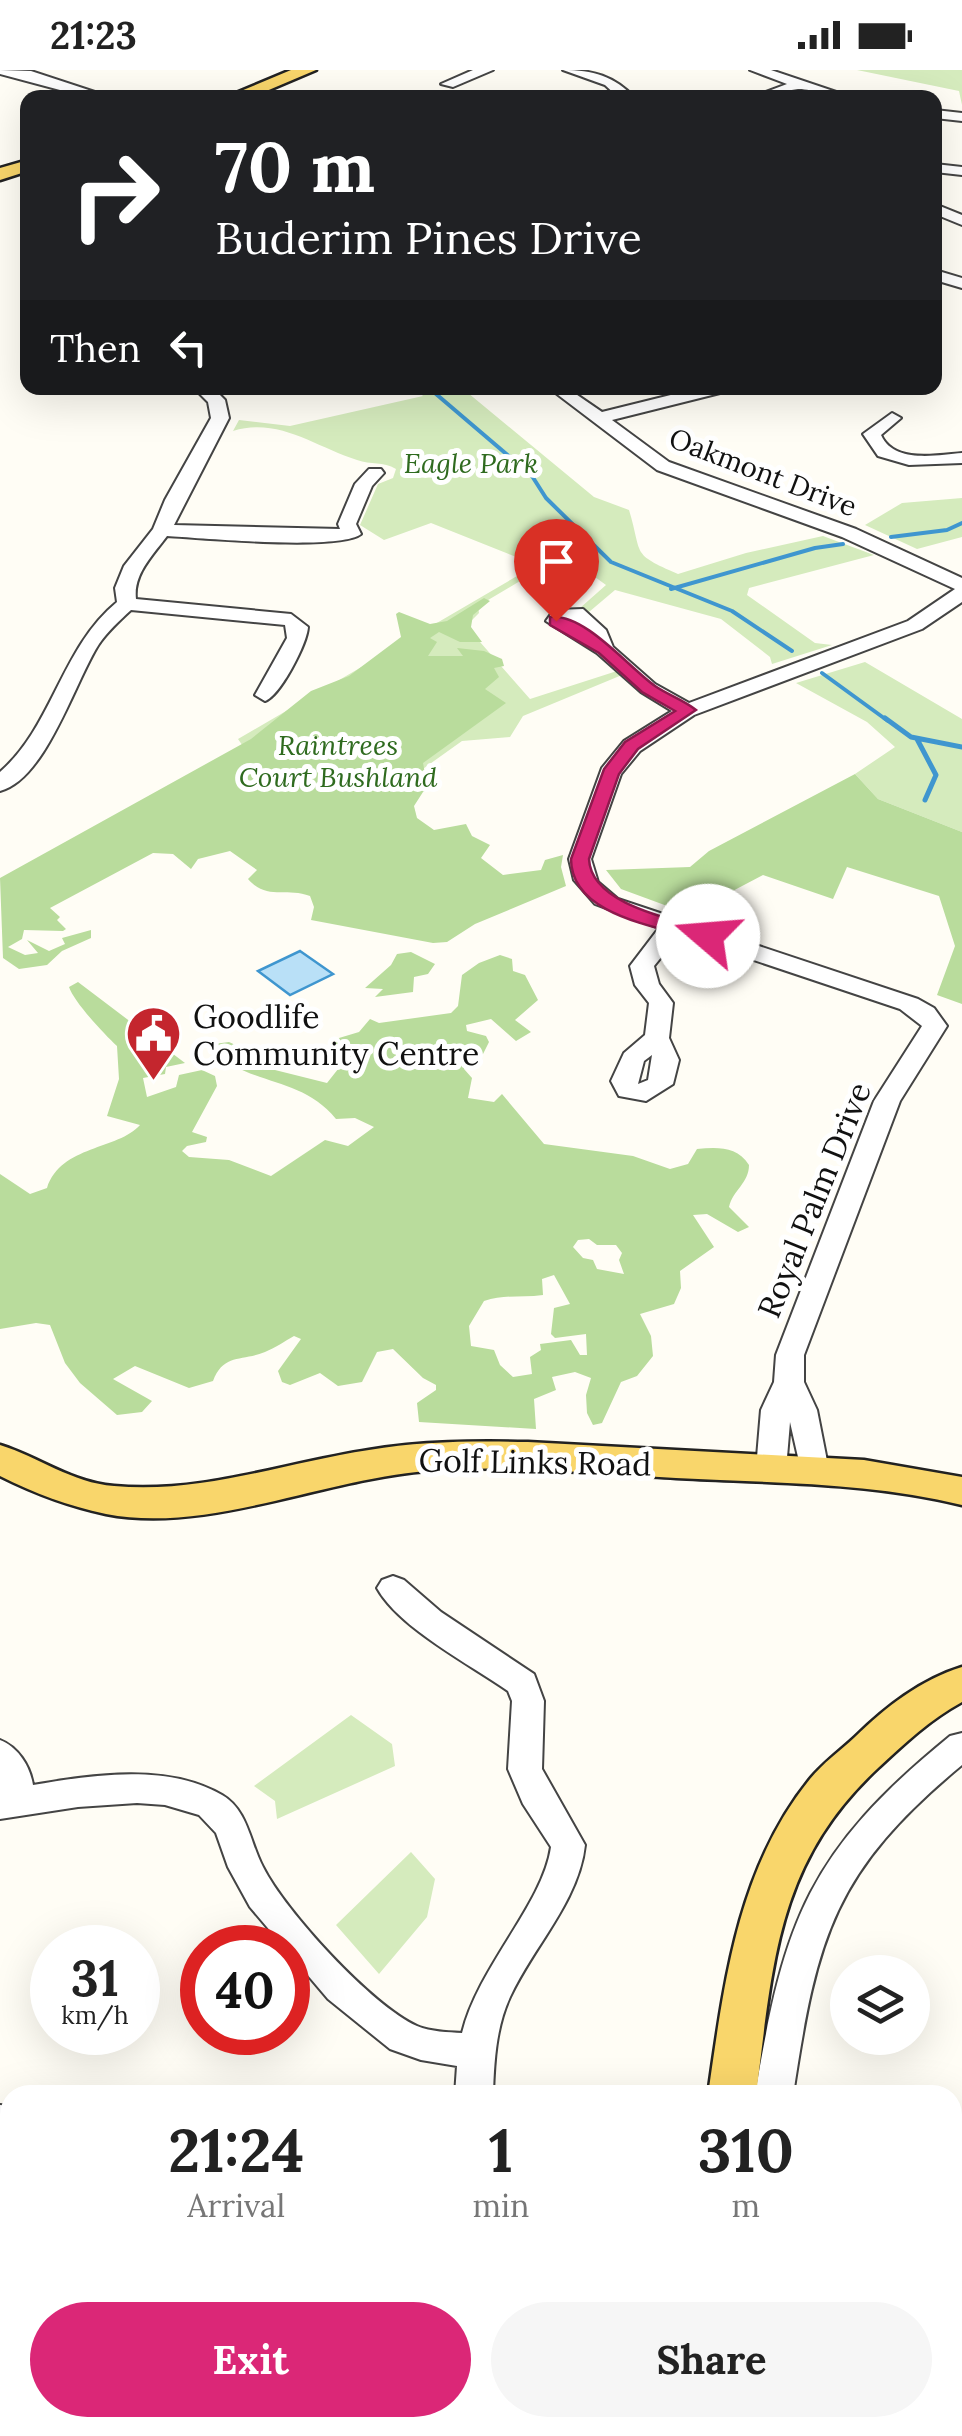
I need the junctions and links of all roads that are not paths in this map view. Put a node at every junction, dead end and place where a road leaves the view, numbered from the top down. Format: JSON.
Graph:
{"nodes":[{"id":1,"x":0,"y":70,"type":"edge"},
{"id":2,"x":285,"y":70,"type":"edge"},
{"id":3,"x":307,"y":70,"type":"edge"},
{"id":4,"x":486,"y":70,"type":"edge"},
{"id":5,"x":570,"y":70,"type":"edge"},
{"id":6,"x":757,"y":70,"type":"edge"},
{"id":7,"x":448,"y":84,"type":"dead end"},
{"id":8,"x":796,"y":84,"type":"junction"},
{"id":9,"x":80,"y":90,"type":"edge"},
{"id":10,"x":232,"y":90,"type":"edge"},
{"id":11,"x":254,"y":90,"type":"edge"},
{"id":12,"x":619,"y":90,"type":"edge"},
{"id":13,"x":779,"y":90,"type":"edge"},
{"id":14,"x":818,"y":90,"type":"edge"},
{"id":15,"x":211,"y":395,"type":"edge"},
{"id":16,"x":567,"y":395,"type":"edge"},
{"id":17,"x":690,"y":395,"type":"edge"},
{"id":18,"x":597,"y":418,"type":"junction"},
{"id":19,"x":892,"y":418,"type":"dead end"},
{"id":20,"x":962,"y":458,"type":"edge"},
{"id":21,"x":375,"y":473,"type":"dead end"},
{"id":22,"x":162,"y":530,"type":"junction"},
{"id":23,"x":962,"y":589,"type":"edge"},
{"id":24,"x":127,"y":604,"type":"junction"},
{"id":25,"x":604,"y":649,"type":"dead end"},
{"id":26,"x":265,"y":695,"type":"dead end"},
{"id":27,"x":687,"y":710,"type":"junction"},
{"id":28,"x":0,"y":784,"type":"edge"},
{"id":29,"x":674,"y":925,"type":"junction"},
{"id":30,"x":934,"y":1026,"type":"junction"},
{"id":31,"x":962,"y":1026,"type":"edge"},
{"id":32,"x":657,"y":1038,"type":"dead end"},
{"id":33,"x":788,"y":1382,"type":"junction"},
{"id":34,"x":0,"y":1459,"type":"edge"},
{"id":35,"x":771,"y":1469,"type":"junction"},
{"id":36,"x":814,"y":1471,"type":"junction"},
{"id":37,"x":962,"y":1491,"type":"edge"},
{"id":38,"x":393,"y":1588,"type":"dead end"},
{"id":39,"x":961,"y":1689,"type":"edge"},
{"id":40,"x":962,"y":1746,"type":"edge"},
{"id":41,"x":0,"y":1754,"type":"edge"},
{"id":42,"x":9,"y":1804,"type":"edge"},
{"id":43,"x":478,"y":2050,"type":"junction"},
{"id":44,"x":475,"y":2085,"type":"edge"},
{"id":45,"x":733,"y":2085,"type":"edge"},
{"id":46,"x":776,"y":2085,"type":"edge"}],
"edges":[{"from":1,"to":9,"type":"street"},
{"from":2,"to":10,"type":"main road"},
{"from":3,"to":11,"type":"main road"},
{"from":4,"to":7,"type":"street"},
{"from":5,"to":12,"type":"street"},
{"from":6,"to":8,"type":"street"},
{"from":8,"to":13,"type":"street"},
{"from":8,"to":14,"type":"street"},
{"from":15,"to":22,"type":"street"},
{"from":16,"to":18,"type":"street","name":"Oakmont Drive"},
{"from":17,"to":18,"type":"street"},
{"from":18,"to":23,"type":"street","name":"Oakmont Drive"},
{"from":19,"to":20,"type":"street"},
{"from":21,"to":22,"type":"street"},
{"from":22,"to":24,"type":"street"},
{"from":23,"to":27,"type":"street"},
{"from":24,"to":26,"type":"street"},
{"from":24,"to":28,"type":"street"},
{"from":25,"to":27,"type":"street"},
{"from":27,"to":29,"type":"street"},
{"from":29,"to":30,"type":"street"},
{"from":29,"to":32,"type":"street"},
{"from":30,"to":31,"type":"street"},
{"from":30,"to":33,"type":"street","name":"Royal Palm Drive"},
{"from":33,"to":35,"type":"street","name":"Royal Palm Drive"},
{"from":33,"to":36,"type":"street"},
{"from":34,"to":35,"type":"main road","name":"Golf Links Road"},
{"from":35,"to":36,"type":"main road","name":"Golf Links Road"},
{"from":36,"to":37,"type":"main road","name":"Golf Links Road"},
{"from":38,"to":43,"type":"street"},
{"from":39,"to":45,"type":"main road"},
{"from":40,"to":46,"type":"street"},
{"from":41,"to":42,"type":"street"},
{"from":42,"to":43,"type":"street"},
{"from":43,"to":44,"type":"street"}]}
